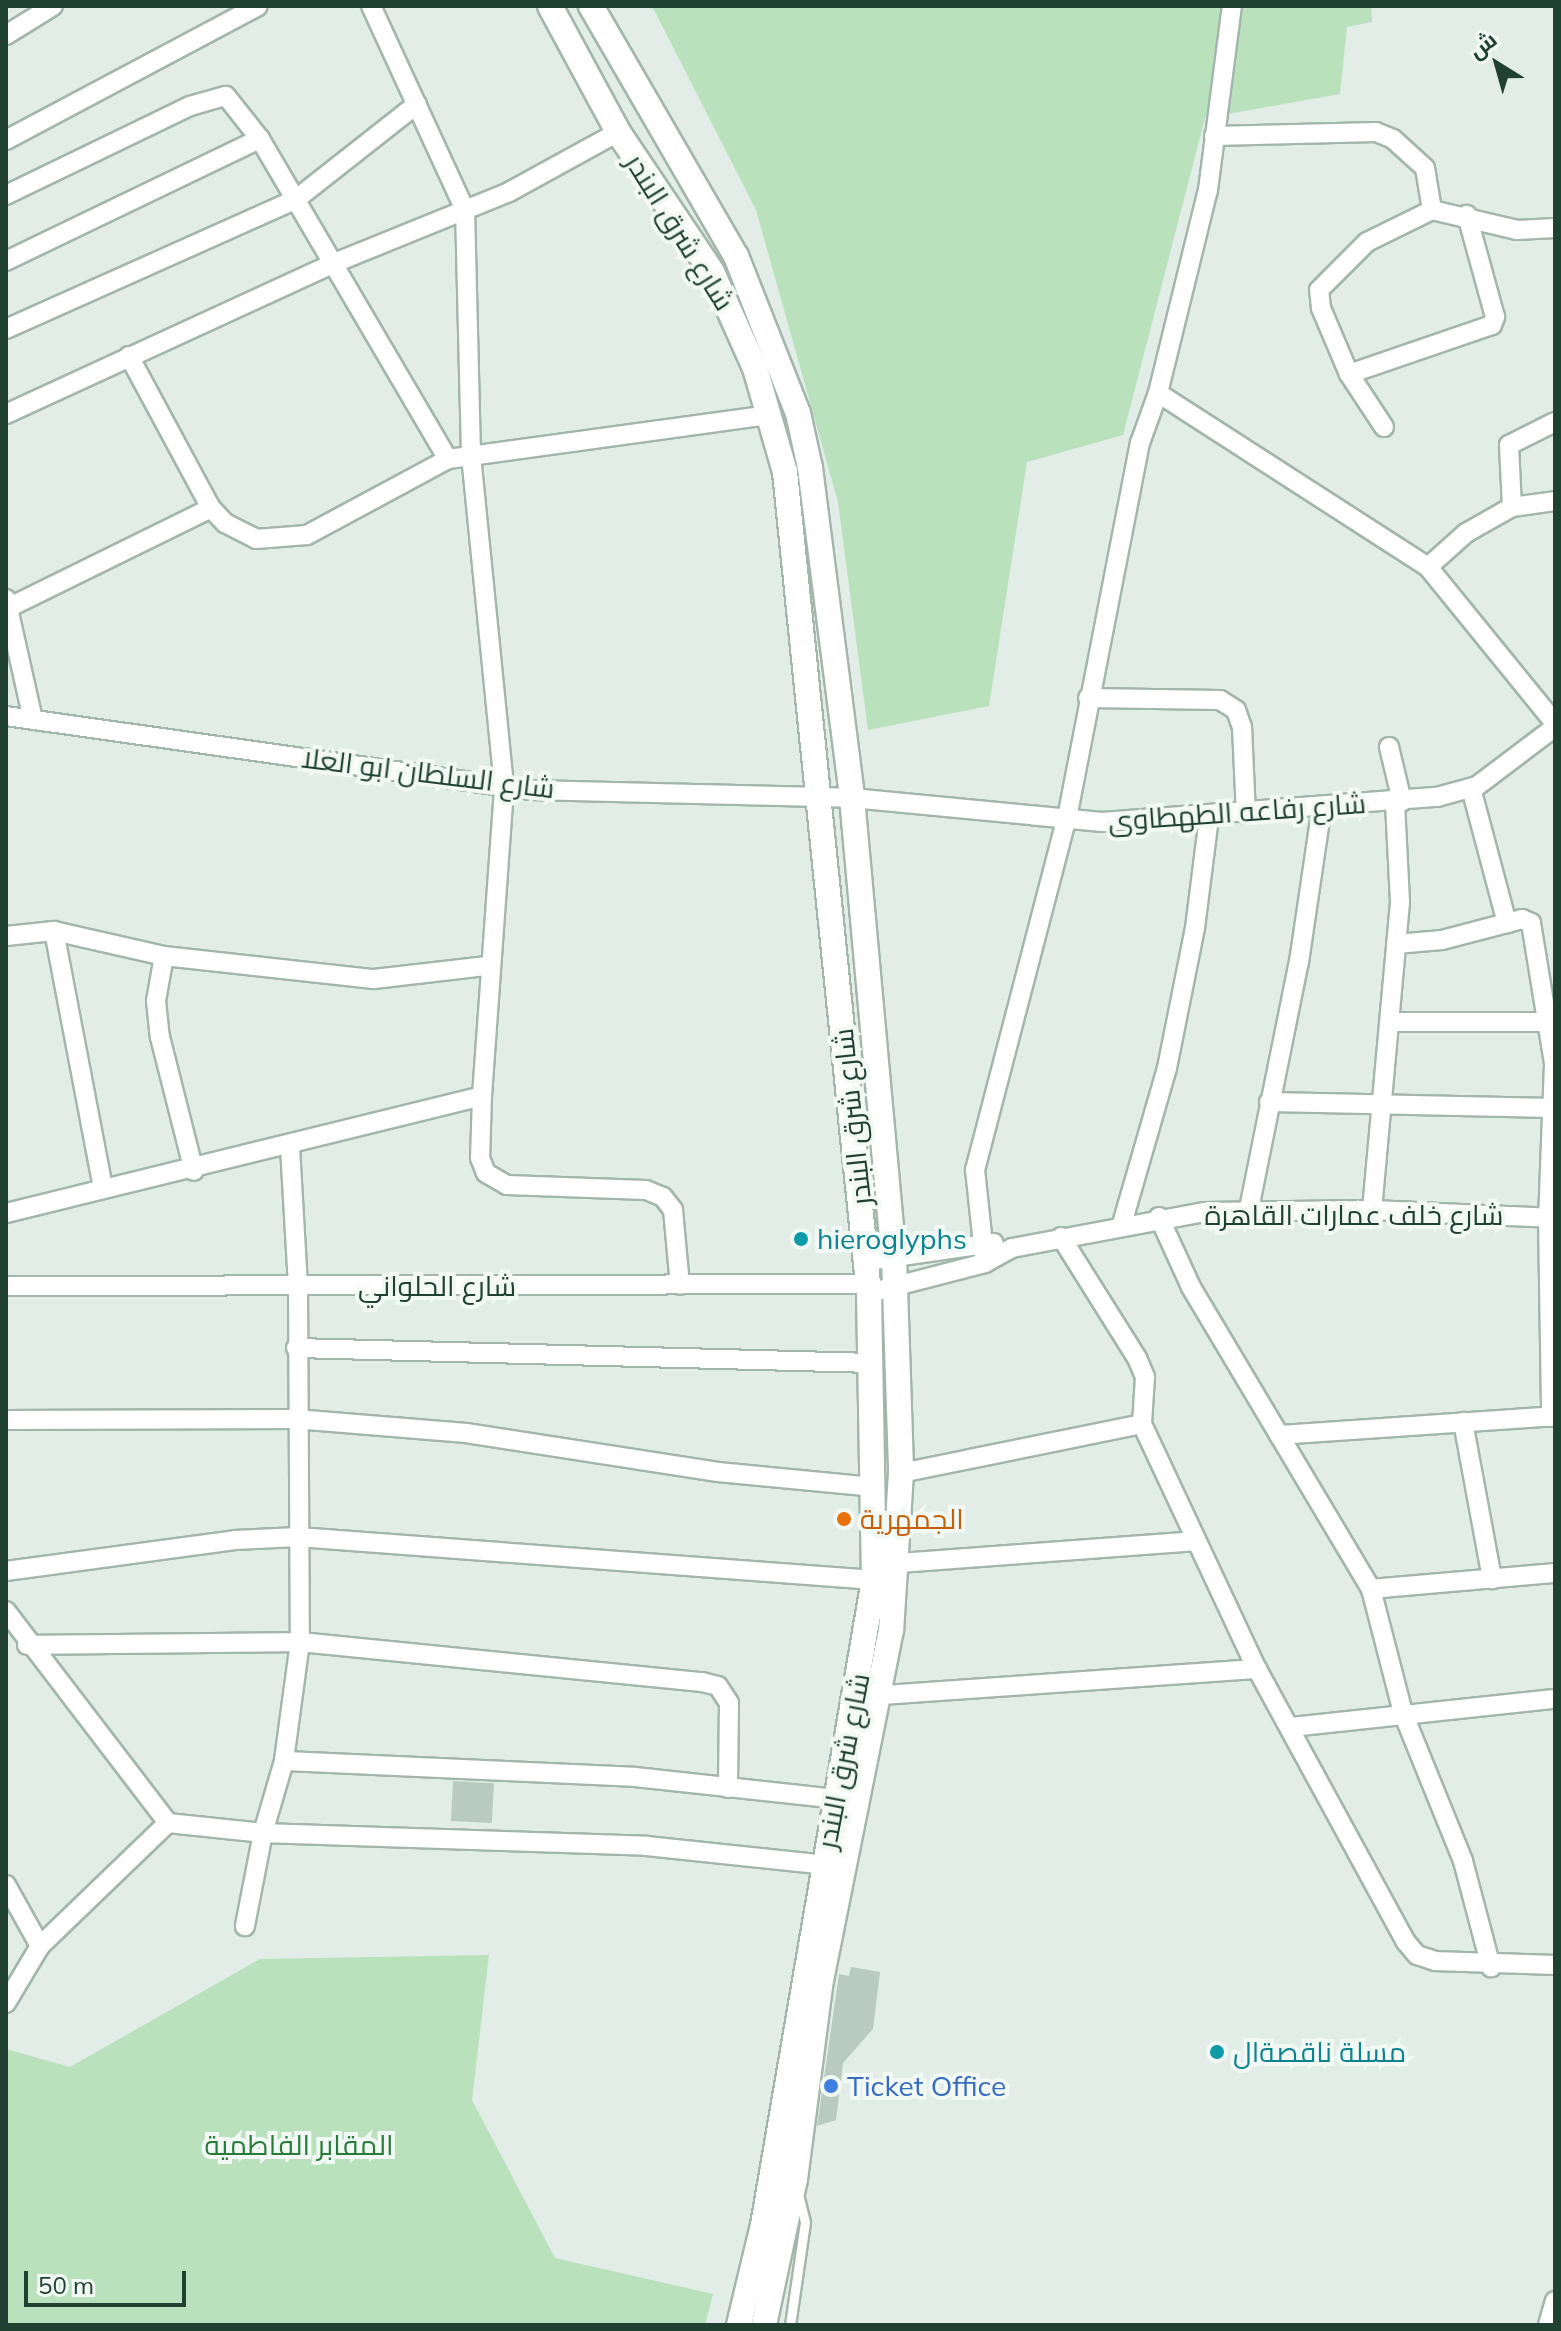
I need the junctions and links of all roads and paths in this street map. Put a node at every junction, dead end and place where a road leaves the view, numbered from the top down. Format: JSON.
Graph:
{"nodes":[{"id":1,"x":53,"y":6,"type":"edge"},
{"id":2,"x":258,"y":6,"type":"edge"},
{"id":3,"x":371,"y":6,"type":"edge"},
{"id":4,"x":550,"y":6,"type":"edge"},
{"id":5,"x":591,"y":6,"type":"edge"},
{"id":6,"x":1232,"y":6,"type":"edge"},
{"id":7,"x":6,"y":35,"type":"edge"},
{"id":8,"x":417,"y":104,"type":"junction"},
{"id":9,"x":653,"y":114,"type":"junction"},
{"id":10,"x":618,"y":132,"type":"junction"},
{"id":11,"x":1214,"y":136,"type":"junction"},
{"id":12,"x":260,"y":139,"type":"junction"},
{"id":13,"x":6,"y":140,"type":"edge"},
{"id":14,"x":675,"y":153,"type":"junction"},
{"id":15,"x":646,"y":175,"type":"junction"},
{"id":16,"x":6,"y":195,"type":"edge"},
{"id":17,"x":295,"y":200,"type":"junction"},
{"id":18,"x":465,"y":210,"type":"junction"},
{"id":19,"x":1432,"y":210,"type":"junction"},
{"id":20,"x":1467,"y":215,"type":"junction"},
{"id":21,"x":1555,"y":228,"type":"edge"},
{"id":22,"x":6,"y":261,"type":"edge"},
{"id":23,"x":332,"y":264,"type":"junction"},
{"id":24,"x":6,"y":329,"type":"edge"},
{"id":25,"x":129,"y":356,"type":"junction"},
{"id":26,"x":1349,"y":374,"type":"junction"},
{"id":27,"x":1158,"y":393,"type":"junction"},
{"id":28,"x":6,"y":414,"type":"edge"},
{"id":29,"x":770,"y":415,"type":"junction"},
{"id":30,"x":1555,"y":422,"type":"edge"},
{"id":31,"x":1384,"y":427,"type":"dead end"},
{"id":32,"x":471,"y":454,"type":"junction"},
{"id":33,"x":448,"y":459,"type":"junction"},
{"id":34,"x":1555,"y":501,"type":"edge"},
{"id":35,"x":1512,"y":507,"type":"junction"},
{"id":36,"x":211,"y":508,"type":"junction"},
{"id":37,"x":1428,"y":567,"type":"junction"},
{"id":38,"x":8,"y":603,"type":"edge"},
{"id":39,"x":1088,"y":698,"type":"junction"},
{"id":40,"x":6,"y":716,"type":"edge"},
{"id":41,"x":33,"y":720,"type":"junction"},
{"id":42,"x":1555,"y":725,"type":"edge"},
{"id":43,"x":1389,"y":747,"type":"dead end"},
{"id":44,"x":504,"y":786,"type":"junction"},
{"id":45,"x":1471,"y":788,"type":"junction"},
{"id":46,"x":820,"y":798,"type":"junction"},
{"id":47,"x":852,"y":798,"type":"junction"},
{"id":48,"x":1398,"y":801,"type":"junction"},
{"id":49,"x":1322,"y":807,"type":"junction"},
{"id":50,"x":1246,"y":814,"type":"junction"},
{"id":51,"x":1209,"y":817,"type":"junction"},
{"id":52,"x":1067,"y":818,"type":"junction"},
{"id":53,"x":1507,"y":923,"type":"junction"},
{"id":54,"x":54,"y":931,"type":"junction"},
{"id":55,"x":6,"y":936,"type":"edge"},
{"id":56,"x":1396,"y":944,"type":"junction"},
{"id":57,"x":164,"y":956,"type":"junction"},
{"id":58,"x":487,"y":966,"type":"junction"},
{"id":59,"x":1389,"y":1022,"type":"junction"},
{"id":60,"x":1552,"y":1022,"type":"edge"},
{"id":61,"x":482,"y":1096,"type":"junction"},
{"id":62,"x":1269,"y":1102,"type":"junction"},
{"id":63,"x":1384,"y":1105,"type":"junction"},
{"id":64,"x":1553,"y":1108,"type":"edge"},
{"id":65,"x":290,"y":1147,"type":"junction"},
{"id":66,"x":194,"y":1171,"type":"junction"},
{"id":67,"x":103,"y":1187,"type":"junction"},
{"id":68,"x":1249,"y":1209,"type":"junction"},
{"id":69,"x":1372,"y":1210,"type":"junction"},
{"id":70,"x":6,"y":1213,"type":"edge"},
{"id":71,"x":1159,"y":1217,"type":"junction"},
{"id":72,"x":1551,"y":1217,"type":"edge"},
{"id":73,"x":1122,"y":1224,"type":"junction"},
{"id":74,"x":1061,"y":1237,"type":"junction"},
{"id":75,"x":982,"y":1242,"type":"junction"},
{"id":76,"x":1012,"y":1248,"type":"junction"},
{"id":77,"x":894,"y":1257,"type":"junction"},
{"id":78,"x":985,"y":1263,"type":"junction"},
{"id":79,"x":868,"y":1279,"type":"junction"},
{"id":80,"x":680,"y":1285,"type":"junction"},
{"id":81,"x":6,"y":1286,"type":"edge"},
{"id":82,"x":298,"y":1287,"type":"junction"},
{"id":83,"x":895,"y":1287,"type":"junction"},
{"id":84,"x":296,"y":1348,"type":"junction"},
{"id":85,"x":871,"y":1363,"type":"junction"},
{"id":86,"x":1553,"y":1416,"type":"edge"},
{"id":87,"x":295,"y":1419,"type":"junction"},
{"id":88,"x":6,"y":1420,"type":"edge"},
{"id":89,"x":1463,"y":1422,"type":"junction"},
{"id":90,"x":1142,"y":1424,"type":"junction"},
{"id":91,"x":1279,"y":1435,"type":"junction"},
{"id":92,"x":901,"y":1473,"type":"junction"},
{"id":93,"x":875,"y":1487,"type":"junction"},
{"id":94,"x":298,"y":1537,"type":"junction"},
{"id":95,"x":1195,"y":1541,"type":"junction"},
{"id":96,"x":898,"y":1563,"type":"junction"},
{"id":97,"x":6,"y":1571,"type":"edge"},
{"id":98,"x":1555,"y":1573,"type":"edge"},
{"id":99,"x":1492,"y":1579,"type":"junction"},
{"id":100,"x":874,"y":1580,"type":"junction"},
{"id":101,"x":1371,"y":1589,"type":"junction"},
{"id":102,"x":6,"y":1611,"type":"edge"},
{"id":103,"x":300,"y":1642,"type":"junction"},
{"id":104,"x":27,"y":1645,"type":"junction"},
{"id":105,"x":1257,"y":1669,"type":"junction"},
{"id":106,"x":879,"y":1696,"type":"junction"},
{"id":107,"x":855,"y":1697,"type":"junction"},
{"id":108,"x":1555,"y":1699,"type":"edge"},
{"id":109,"x":1403,"y":1713,"type":"junction"},
{"id":110,"x":1291,"y":1727,"type":"junction"},
{"id":111,"x":284,"y":1761,"type":"junction"},
{"id":112,"x":728,"y":1788,"type":"junction"},
{"id":113,"x":846,"y":1799,"type":"junction"},
{"id":114,"x":168,"y":1823,"type":"junction"},
{"id":115,"x":263,"y":1833,"type":"junction"},
{"id":116,"x":833,"y":1865,"type":"junction"},
{"id":117,"x":6,"y":1885,"type":"edge"},
{"id":118,"x":245,"y":1926,"type":"dead end"},
{"id":119,"x":40,"y":1946,"type":"junction"},
{"id":120,"x":1555,"y":1965,"type":"edge"},
{"id":121,"x":1491,"y":1967,"type":"junction"},
{"id":122,"x":6,"y":2003,"type":"edge"},
{"id":123,"x":790,"y":2126,"type":"junction"},
{"id":124,"x":795,"y":2179,"type":"junction"},
{"id":125,"x":774,"y":2228,"type":"junction"},
{"id":126,"x":1555,"y":2301,"type":"edge"},
{"id":127,"x":739,"y":2325,"type":"edge"},
{"id":128,"x":764,"y":2325,"type":"edge"},
{"id":129,"x":790,"y":2325,"type":"edge"},
{"id":130,"x":1548,"y":2325,"type":"edge"}],
"edges":[{"from":1,"to":7,"type":"street"},
{"from":2,"to":13,"type":"street"},
{"from":3,"to":8,"type":"street"},
{"from":4,"to":10,"type":"main road","name":"شارع شرق البندر"},
{"from":5,"to":9,"type":"main road","name":"شارع شرق البندر"},
{"from":6,"to":11,"type":"street"},
{"from":8,"to":17,"type":"street"},
{"from":8,"to":18,"type":"street"},
{"from":9,"to":10,"type":"main road"},
{"from":9,"to":14,"type":"main road","name":"شارع شرق البندر"},
{"from":10,"to":15,"type":"main road","name":"شارع شرق البندر"},
{"from":10,"to":18,"type":"street"},
{"from":11,"to":19,"type":"street"},
{"from":11,"to":27,"type":"street"},
{"from":12,"to":16,"type":"street"},
{"from":12,"to":17,"type":"street"},
{"from":12,"to":22,"type":"street"},
{"from":14,"to":15,"type":"main road"},
{"from":14,"to":47,"type":"main road","name":"شارع شرق البندر"},
{"from":15,"to":29,"type":"main road","name":"شارع شرق البندر"},
{"from":17,"to":23,"type":"street"},
{"from":17,"to":24,"type":"street"},
{"from":18,"to":23,"type":"street"},
{"from":18,"to":32,"type":"street"},
{"from":19,"to":20,"type":"street"},
{"from":19,"to":26,"type":"street"},
{"from":20,"to":21,"type":"street"},
{"from":20,"to":26,"type":"street"},
{"from":23,"to":25,"type":"street"},
{"from":23,"to":33,"type":"street"},
{"from":25,"to":28,"type":"street"},
{"from":25,"to":36,"type":"street"},
{"from":26,"to":31,"type":"street"},
{"from":27,"to":37,"type":"street"},
{"from":27,"to":39,"type":"street"},
{"from":29,"to":32,"type":"street"},
{"from":29,"to":46,"type":"main road","name":"شارع شرق البندر"},
{"from":30,"to":35,"type":"street"},
{"from":32,"to":33,"type":"street"},
{"from":32,"to":44,"type":"street"},
{"from":33,"to":36,"type":"street"},
{"from":34,"to":35,"type":"street"},
{"from":35,"to":37,"type":"street"},
{"from":36,"to":38,"type":"street"},
{"from":37,"to":42,"type":"street"},
{"from":38,"to":41,"type":"street"},
{"from":39,"to":50,"type":"street"},
{"from":39,"to":52,"type":"street"},
{"from":40,"to":41,"type":"street","name":"شارع السلطان ابو العلا"},
{"from":41,"to":44,"type":"street","name":"شارع السلطان ابو العلا"},
{"from":42,"to":45,"type":"street","name":"شارع رفاعه الطهطاوى"},
{"from":43,"to":48,"type":"street"},
{"from":44,"to":46,"type":"street","name":"شارع السلطان ابو العلا"},
{"from":44,"to":58,"type":"street"},
{"from":45,"to":48,"type":"street","name":"شارع رفاعه الطهطاوى"},
{"from":45,"to":53,"type":"street"},
{"from":46,"to":47,"type":"street","name":"شارع السلطان ابو العلا"},
{"from":46,"to":79,"type":"main road","name":"شارع شرق البندر"},
{"from":47,"to":52,"type":"street","name":"شارع رفاعه الطهطاوى"},
{"from":47,"to":77,"type":"main road","name":"شارع شرق البندر"},
{"from":48,"to":49,"type":"street","name":"شارع رفاعه الطهطاوى"},
{"from":48,"to":56,"type":"street"},
{"from":49,"to":50,"type":"street","name":"شارع رفاعه الطهطاوى"},
{"from":49,"to":62,"type":"street"},
{"from":50,"to":51,"type":"street","name":"شارع رفاعه الطهطاوى"},
{"from":51,"to":52,"type":"street","name":"شارع رفاعه الطهطاوى"},
{"from":51,"to":73,"type":"street"},
{"from":52,"to":75,"type":"street"},
{"from":53,"to":56,"type":"street"},
{"from":53,"to":60,"type":"street"},
{"from":54,"to":55,"type":"street"},
{"from":54,"to":57,"type":"street"},
{"from":54,"to":67,"type":"street"},
{"from":56,"to":59,"type":"street"},
{"from":57,"to":58,"type":"street"},
{"from":57,"to":66,"type":"street"},
{"from":58,"to":61,"type":"street"},
{"from":59,"to":60,"type":"street"},
{"from":59,"to":63,"type":"street"},
{"from":60,"to":64,"type":"street"},
{"from":61,"to":65,"type":"street"},
{"from":61,"to":80,"type":"street"},
{"from":62,"to":63,"type":"street"},
{"from":62,"to":68,"type":"street"},
{"from":63,"to":64,"type":"street"},
{"from":63,"to":69,"type":"street"},
{"from":64,"to":72,"type":"street"},
{"from":65,"to":66,"type":"street"},
{"from":65,"to":82,"type":"street"},
{"from":66,"to":67,"type":"street"},
{"from":67,"to":70,"type":"street"},
{"from":68,"to":69,"type":"street","name":"شارع خلف عمارات القاهرة"},
{"from":68,"to":71,"type":"street","name":"شارع خلف عمارات القاهرة"},
{"from":69,"to":72,"type":"street","name":"شارع خلف عمارات القاهرة"},
{"from":71,"to":73,"type":"street","name":"شارع خلف عمارات القاهرة"},
{"from":71,"to":91,"type":"street"},
{"from":72,"to":86,"type":"street"},
{"from":73,"to":74,"type":"street","name":"شارع خلف عمارات القاهرة"},
{"from":74,"to":76,"type":"street","name":"شارع خلف عمارات القاهرة"},
{"from":74,"to":90,"type":"street"},
{"from":75,"to":76,"type":"street","name":"شارع خلف عمارات القاهرة"},
{"from":75,"to":77,"type":"street","name":"شارع خلف عمارات القاهرة"},
{"from":75,"to":78,"type":"street"},
{"from":76,"to":78,"type":"street","name":"شارع خلف عمارات القاهرة"},
{"from":77,"to":79,"type":"street","name":"شارع خلف عمارات القاهرة"},
{"from":77,"to":83,"type":"main road","name":"شارع شرق البندر"},
{"from":78,"to":83,"type":"street","name":"شارع خلف عمارات القاهرة"},
{"from":79,"to":80,"type":"street","name":"شارع الحلواني"},
{"from":79,"to":83,"type":"street","name":"شارع خلف عمارات القاهرة"},
{"from":79,"to":85,"type":"main road","name":"شارع شرق البندر"},
{"from":80,"to":82,"type":"street","name":"شارع الحلواني"},
{"from":81,"to":82,"type":"street","name":"شارع الحلواني"},
{"from":82,"to":84,"type":"street"},
{"from":83,"to":92,"type":"main road","name":"شارع شرق البندر"},
{"from":84,"to":85,"type":"street"},
{"from":84,"to":87,"type":"street"},
{"from":85,"to":93,"type":"main road","name":"شارع شرق البندر"},
{"from":86,"to":89,"type":"street"},
{"from":87,"to":88,"type":"street"},
{"from":87,"to":93,"type":"street"},
{"from":87,"to":94,"type":"street"},
{"from":89,"to":91,"type":"street"},
{"from":89,"to":99,"type":"street"},
{"from":90,"to":92,"type":"street"},
{"from":90,"to":95,"type":"street"},
{"from":91,"to":101,"type":"street"},
{"from":92,"to":96,"type":"main road","name":"شارع شرق البندر"},
{"from":93,"to":100,"type":"main road","name":"شارع شرق البندر"},
{"from":94,"to":97,"type":"street"},
{"from":94,"to":100,"type":"street"},
{"from":94,"to":103,"type":"street"},
{"from":95,"to":96,"type":"street"},
{"from":95,"to":105,"type":"street"},
{"from":96,"to":106,"type":"main road","name":"شارع شرق البندر"},
{"from":98,"to":99,"type":"street"},
{"from":99,"to":101,"type":"street"},
{"from":100,"to":107,"type":"main road","name":"شارع شرق البندر"},
{"from":101,"to":109,"type":"street"},
{"from":102,"to":104,"type":"street"},
{"from":103,"to":104,"type":"street"},
{"from":103,"to":111,"type":"street"},
{"from":103,"to":112,"type":"street"},
{"from":104,"to":114,"type":"street"},
{"from":105,"to":106,"type":"street"},
{"from":105,"to":110,"type":"street"},
{"from":106,"to":107,"type":"street"},
{"from":106,"to":113,"type":"main road","name":"شارع شرق البندر"},
{"from":107,"to":113,"type":"main road","name":"شارع شرق البندر"},
{"from":108,"to":109,"type":"street"},
{"from":109,"to":110,"type":"street"},
{"from":109,"to":121,"type":"street"},
{"from":110,"to":121,"type":"street"},
{"from":111,"to":112,"type":"street"},
{"from":111,"to":115,"type":"street"},
{"from":112,"to":113,"type":"street"},
{"from":113,"to":116,"type":"main road","name":"شارع شرق البندر"},
{"from":114,"to":115,"type":"street"},
{"from":114,"to":119,"type":"street"},
{"from":115,"to":116,"type":"street"},
{"from":115,"to":118,"type":"street"},
{"from":116,"to":123,"type":"main road","name":"شارع شرق البندر"},
{"from":117,"to":119,"type":"street"},
{"from":119,"to":122,"type":"street"},
{"from":120,"to":121,"type":"street"},
{"from":123,"to":124,"type":"main road","name":"شارع شرق البندر"},
{"from":123,"to":125,"type":"main road","name":"شارع شرق البندر"},
{"from":124,"to":125,"type":"main road","name":"شارع شرق البندر"},
{"from":124,"to":129,"type":"lane"},
{"from":125,"to":127,"type":"main road","name":"شارع شرق البندر"},
{"from":125,"to":128,"type":"main road","name":"شارع شرق البندر"},
{"from":126,"to":130,"type":"street"}]}
